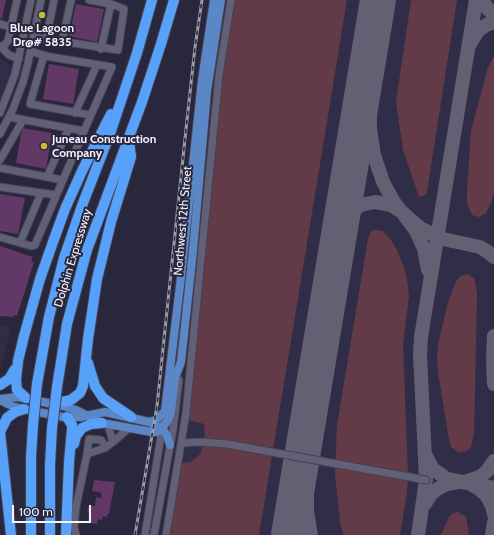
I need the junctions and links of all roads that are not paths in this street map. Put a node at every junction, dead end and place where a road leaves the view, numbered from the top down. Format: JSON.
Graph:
{"nodes":[{"id":1,"x":17,"y":0,"type":"edge"},
{"id":2,"x":31,"y":0,"type":"edge"},
{"id":3,"x":41,"y":0,"type":"edge"},
{"id":4,"x":54,"y":0,"type":"edge"},
{"id":5,"x":71,"y":0,"type":"edge"},
{"id":6,"x":89,"y":0,"type":"edge"},
{"id":7,"x":152,"y":0,"type":"edge"},
{"id":8,"x":174,"y":0,"type":"edge"},
{"id":9,"x":214,"y":0,"type":"edge"},
{"id":10,"x":221,"y":0,"type":"edge"},
{"id":11,"x":231,"y":0,"type":"edge"},
{"id":12,"x":111,"y":4,"type":"junction"},
{"id":13,"x":0,"y":24,"type":"edge"},
{"id":14,"x":11,"y":27,"type":"junction"},
{"id":15,"x":34,"y":38,"type":"junction"},
{"id":16,"x":46,"y":40,"type":"junction"},
{"id":17,"x":62,"y":42,"type":"junction"},
{"id":18,"x":1,"y":47,"type":"edge"},
{"id":19,"x":101,"y":49,"type":"junction"},
{"id":20,"x":31,"y":51,"type":"junction"},
{"id":21,"x":44,"y":56,"type":"junction"},
{"id":22,"x":19,"y":59,"type":"junction"},
{"id":23,"x":97,"y":65,"type":"junction"},
{"id":24,"x":125,"y":88,"type":"junction"},
{"id":25,"x":16,"y":102,"type":"junction"},
{"id":26,"x":30,"y":104,"type":"junction"},
{"id":27,"x":75,"y":112,"type":"junction"},
{"id":28,"x":0,"y":113,"type":"edge"},
{"id":29,"x":90,"y":115,"type":"junction"},
{"id":30,"x":10,"y":117,"type":"junction"},
{"id":31,"x":23,"y":120,"type":"junction"},
{"id":32,"x":69,"y":128,"type":"junction"},
{"id":33,"x":84,"y":130,"type":"junction"},
{"id":34,"x":0,"y":134,"type":"edge"},
{"id":35,"x":129,"y":138,"type":"junction"},
{"id":36,"x":0,"y":160,"type":"edge"},
{"id":37,"x":0,"y":168,"type":"edge"},
{"id":38,"x":47,"y":176,"type":"junction"},
{"id":39,"x":63,"y":180,"type":"junction"},
{"id":40,"x":0,"y":187,"type":"edge"},
{"id":41,"x":41,"y":192,"type":"junction"},
{"id":42,"x":56,"y":195,"type":"junction"},
{"id":43,"x":0,"y":237,"type":"edge"},
{"id":44,"x":20,"y":243,"type":"junction"},
{"id":45,"x":86,"y":356,"type":"junction"},
{"id":46,"x":18,"y":361,"type":"junction"},
{"id":47,"x":181,"y":362,"type":"junction"},
{"id":48,"x":0,"y":385,"type":"edge"},
{"id":49,"x":26,"y":398,"type":"junction"},
{"id":50,"x":0,"y":399,"type":"edge"},
{"id":51,"x":54,"y":404,"type":"junction"},
{"id":52,"x":24,"y":409,"type":"junction"},
{"id":53,"x":165,"y":411,"type":"junction"},
{"id":54,"x":86,"y":416,"type":"junction"},
{"id":55,"x":67,"y":417,"type":"junction"},
{"id":56,"x":130,"y":417,"type":"junction"},
{"id":57,"x":149,"y":422,"type":"junction"},
{"id":58,"x":105,"y":424,"type":"junction"},
{"id":59,"x":129,"y":428,"type":"junction"},
{"id":60,"x":162,"y":429,"type":"junction"},
{"id":61,"x":0,"y":432,"type":"edge"},
{"id":62,"x":113,"y":442,"type":"junction"},
{"id":63,"x":182,"y":443,"type":"junction"},
{"id":64,"x":170,"y":445,"type":"junction"},
{"id":65,"x":105,"y":448,"type":"junction"},
{"id":66,"x":70,"y":451,"type":"junction"},
{"id":67,"x":87,"y":454,"type":"junction"},
{"id":68,"x":426,"y":480,"type":"dead end"},
{"id":69,"x":11,"y":535,"type":"edge"},
{"id":70,"x":31,"y":535,"type":"edge"},
{"id":71,"x":50,"y":535,"type":"edge"},
{"id":72,"x":66,"y":535,"type":"edge"},
{"id":73,"x":76,"y":535,"type":"edge"},
{"id":74,"x":145,"y":535,"type":"edge"},
{"id":75,"x":154,"y":535,"type":"edge"},
{"id":76,"x":166,"y":535,"type":"edge"}],
"edges":[{"from":1,"to":14,"type":"street"},
{"from":2,"to":22,"type":"street"},
{"from":3,"to":15,"type":"street"},
{"from":4,"to":16,"type":"street"},
{"from":5,"to":17,"type":"street"},
{"from":6,"to":12,"type":"street"},
{"from":7,"to":24,"type":"highway","name":"Dolphin Expressway"},
{"from":8,"to":35,"type":"highway","name":"Dolphin Expressway"},
{"from":9,"to":53,"type":"main road","name":"Northwest 12th Street"},
{"from":10,"to":47,"type":"main road","name":"Northwest 12th Street"},
{"from":11,"to":63,"type":"street"},
{"from":12,"to":19,"type":"street"},
{"from":12,"to":19,"type":"street"},
{"from":13,"to":14,"type":"street"},
{"from":14,"to":18,"type":"street"},
{"from":15,"to":16,"type":"street"},
{"from":15,"to":20,"type":"street"},
{"from":16,"to":17,"type":"street"},
{"from":17,"to":19,"type":"street"},
{"from":18,"to":22,"type":"street"},
{"from":20,"to":21,"type":"street"},
{"from":20,"to":25,"type":"street"},
{"from":21,"to":23,"type":"street"},
{"from":21,"to":26,"type":"street"},
{"from":22,"to":28,"type":"street"},
{"from":23,"to":27,"type":"street"},
{"from":23,"to":29,"type":"street"},
{"from":24,"to":46,"type":"highway"},
{"from":24,"to":70,"type":"highway","name":"Dolphin Expressway","bridge":true},
{"from":25,"to":26,"type":"street"},
{"from":25,"to":30,"type":"street"},
{"from":26,"to":27,"type":"street"},
{"from":27,"to":29,"type":"street"},
{"from":29,"to":33,"type":"street"},
{"from":30,"to":31,"type":"street"},
{"from":30,"to":34,"type":"street"},
{"from":31,"to":32,"type":"street"},
{"from":31,"to":36,"type":"street"},
{"from":32,"to":33,"type":"street"},
{"from":32,"to":38,"type":"street"},
{"from":33,"to":39,"type":"street"},
{"from":35,"to":45,"type":"highway"},
{"from":35,"to":71,"type":"highway","name":"Dolphin Expressway","bridge":true},
{"from":37,"to":38,"type":"street"},
{"from":38,"to":39,"type":"street"},
{"from":39,"to":42,"type":"street"},
{"from":40,"to":41,"type":"street"},
{"from":41,"to":42,"type":"street"},
{"from":41,"to":44,"type":"street"},
{"from":42,"to":44,"type":"street"},
{"from":43,"to":44,"type":"street"},
{"from":45,"to":51,"type":"highway"},
{"from":45,"to":56,"type":"highway"},
{"from":46,"to":48,"type":"highway"},
{"from":46,"to":49,"type":"highway"},
{"from":47,"to":60,"type":"main road"},
{"from":47,"to":64,"type":"street","name":"Northwest 12th Street"},
{"from":49,"to":50,"type":"main road"},
{"from":49,"to":51,"type":"main road"},
{"from":50,"to":52,"type":"main road"},
{"from":51,"to":54,"type":"main road"},
{"from":52,"to":55,"type":"main road"},
{"from":52,"to":61,"type":"highway"},
{"from":53,"to":57,"type":"main road"},
{"from":53,"to":60,"type":"street","name":"Northwest 12th Street"},
{"from":54,"to":55,"type":"main road"},
{"from":54,"to":56,"type":"main road"},
{"from":54,"to":58,"type":"main road"},
{"from":55,"to":66,"type":"highway"},
{"from":56,"to":57,"type":"main road"},
{"from":57,"to":60,"type":"main road"},
{"from":58,"to":59,"type":"main road"},
{"from":58,"to":62,"type":"street"},
{"from":58,"to":66,"type":"highway"},
{"from":59,"to":60,"type":"main road"},
{"from":59,"to":62,"type":"street"},
{"from":60,"to":64,"type":"main road"},
{"from":60,"to":74,"type":"street","name":"Northwest 12th Street"},
{"from":61,"to":69,"type":"highway"},
{"from":62,"to":65,"type":"street"},
{"from":63,"to":68,"type":"street"},
{"from":63,"to":76,"type":"street"},
{"from":64,"to":75,"type":"street","name":"Northwest 12th Street"},
{"from":65,"to":67,"type":"street"},
{"from":65,"to":67,"type":"street"},
{"from":66,"to":72,"type":"highway"},
{"from":67,"to":73,"type":"street"}]}
